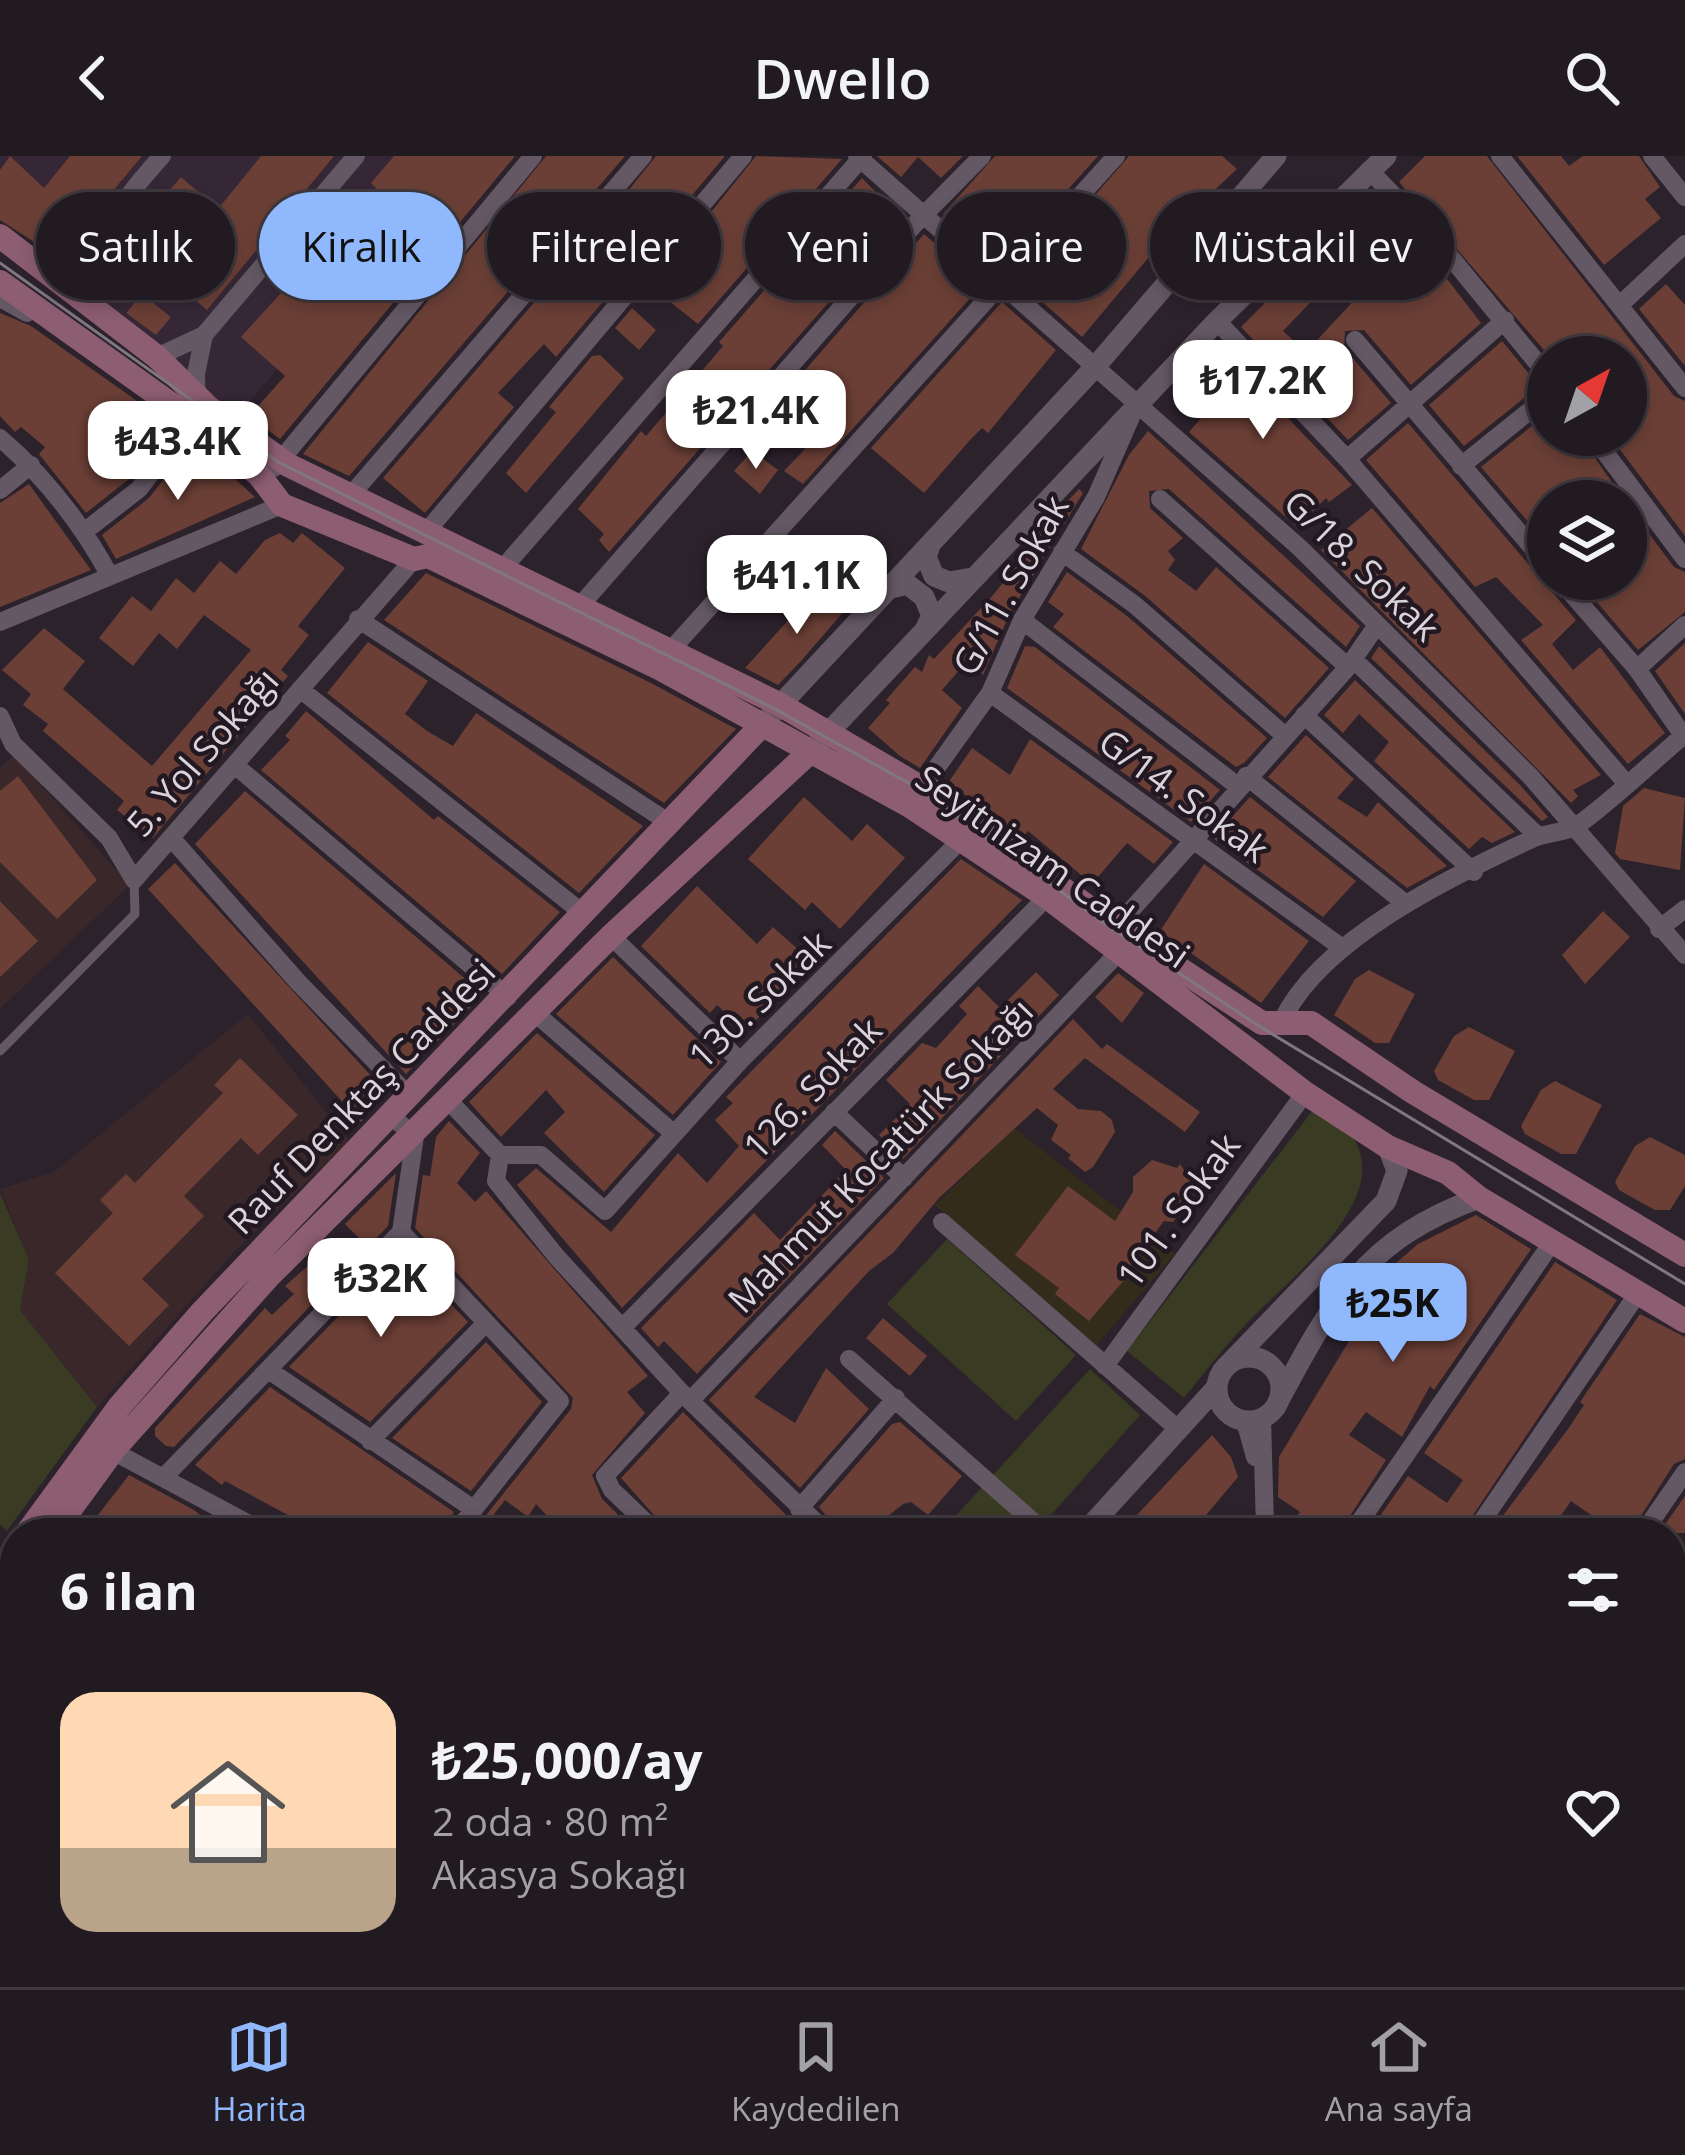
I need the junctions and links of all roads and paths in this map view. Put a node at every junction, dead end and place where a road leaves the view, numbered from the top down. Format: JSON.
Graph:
{"nodes":[{"id":1,"x":162,"y":156,"type":"edge"},
{"id":2,"x":356,"y":156,"type":"edge"},
{"id":3,"x":532,"y":156,"type":"edge"},
{"id":4,"x":643,"y":156,"type":"edge"},
{"id":5,"x":742,"y":156,"type":"edge"},
{"id":6,"x":982,"y":156,"type":"edge"},
{"id":7,"x":1115,"y":156,"type":"edge"},
{"id":8,"x":1276,"y":156,"type":"edge"},
{"id":9,"x":1500,"y":156,"type":"edge"},
{"id":10,"x":1652,"y":156,"type":"edge"},
{"id":11,"x":860,"y":157,"type":"edge"},
{"id":12,"x":1378,"y":163,"type":"edge"},
{"id":13,"x":1677,"y":173,"type":"edge"},
{"id":14,"x":129,"y":192,"type":"edge"},
{"id":15,"x":1082,"y":192,"type":"edge"},
{"id":16,"x":1685,"y":196,"type":"edge"},
{"id":17,"x":926,"y":217,"type":"junction"},
{"id":18,"x":937,"y":226,"type":"edge"},
{"id":19,"x":0,"y":236,"type":"edge"},
{"id":20,"x":1685,"y":244,"type":"edge"},
{"id":21,"x":36,"y":264,"type":"edge"},
{"id":22,"x":0,"y":282,"type":"edge"},
{"id":23,"x":0,"y":298,"type":"edge"},
{"id":24,"x":81,"y":300,"type":"edge"},
{"id":25,"x":985,"y":300,"type":"edge"},
{"id":26,"x":1024,"y":300,"type":"edge"},
{"id":27,"x":1621,"y":304,"type":"junction"},
{"id":28,"x":1505,"y":320,"type":"junction"},
{"id":29,"x":1217,"y":321,"type":"junction"},
{"id":30,"x":204,"y":335,"type":"junction"},
{"id":31,"x":1355,"y":340,"type":"dead end"},
{"id":32,"x":1527,"y":349,"type":"edge"},
{"id":33,"x":157,"y":357,"type":"junction"},
{"id":34,"x":1095,"y":367,"type":"junction"},
{"id":35,"x":1685,"y":388,"type":"edge"},
{"id":36,"x":1412,"y":401,"type":"junction"},
{"id":37,"x":1137,"y":404,"type":"junction"},
{"id":38,"x":1527,"y":413,"type":"edge"},
{"id":39,"x":193,"y":416,"type":"junction"},
{"id":40,"x":0,"y":438,"type":"edge"},
{"id":41,"x":1608,"y":456,"type":"edge"},
{"id":42,"x":1347,"y":459,"type":"junction"},
{"id":43,"x":280,"y":460,"type":"junction"},
{"id":44,"x":31,"y":465,"type":"junction"},
{"id":45,"x":1461,"y":466,"type":"junction"},
{"id":46,"x":266,"y":483,"type":"junction"},
{"id":47,"x":0,"y":490,"type":"edge"},
{"id":48,"x":351,"y":495,"type":"junction"},
{"id":49,"x":1160,"y":499,"type":"dead end"},
{"id":50,"x":282,"y":505,"type":"junction"},
{"id":51,"x":86,"y":531,"type":"junction"},
{"id":52,"x":427,"y":531,"type":"junction"},
{"id":53,"x":1527,"y":542,"type":"edge"},
{"id":54,"x":930,"y":545,"type":"junction"},
{"id":55,"x":1062,"y":552,"type":"junction"},
{"id":56,"x":1685,"y":559,"type":"edge"},
{"id":57,"x":414,"y":560,"type":"junction"},
{"id":58,"x":503,"y":568,"type":"junction"},
{"id":59,"x":110,"y":576,"type":"junction"},
{"id":60,"x":972,"y":578,"type":"junction"},
{"id":61,"x":891,"y":588,"type":"junction"},
{"id":62,"x":1577,"y":600,"type":"edge"},
{"id":63,"x":579,"y":607,"type":"junction"},
{"id":64,"x":358,"y":619,"type":"junction"},
{"id":65,"x":1022,"y":620,"type":"junction"},
{"id":66,"x":0,"y":622,"type":"edge"},
{"id":67,"x":1377,"y":625,"type":"junction"},
{"id":68,"x":1685,"y":625,"type":"edge"},
{"id":69,"x":925,"y":628,"type":"junction"},
{"id":70,"x":670,"y":651,"type":"junction"},
{"id":71,"x":1350,"y":663,"type":"junction"},
{"id":72,"x":1636,"y":668,"type":"junction"},
{"id":73,"x":300,"y":689,"type":"junction"},
{"id":74,"x":990,"y":693,"type":"junction"},
{"id":75,"x":771,"y":714,"type":"junction"},
{"id":76,"x":0,"y":716,"type":"edge"},
{"id":77,"x":1304,"y":716,"type":"junction"},
{"id":78,"x":1284,"y":735,"type":"junction"},
{"id":79,"x":1685,"y":736,"type":"edge"},
{"id":80,"x":820,"y":742,"type":"junction"},
{"id":81,"x":7,"y":750,"type":"edge"},
{"id":82,"x":236,"y":767,"type":"junction"},
{"id":83,"x":1242,"y":782,"type":"junction"},
{"id":84,"x":1626,"y":783,"type":"junction"},
{"id":85,"x":922,"y":788,"type":"junction"},
{"id":86,"x":671,"y":824,"type":"junction"},
{"id":87,"x":1574,"y":828,"type":"junction"},
{"id":88,"x":1538,"y":836,"type":"junction"},
{"id":89,"x":963,"y":838,"type":"junction"},
{"id":90,"x":173,"y":840,"type":"junction"},
{"id":91,"x":1189,"y":842,"type":"junction"},
{"id":92,"x":1474,"y":872,"type":"junction"},
{"id":93,"x":134,"y":880,"type":"junction"},
{"id":94,"x":1047,"y":897,"type":"junction"},
{"id":95,"x":1406,"y":904,"type":"junction"},
{"id":96,"x":1685,"y":909,"type":"edge"},
{"id":97,"x":584,"y":914,"type":"junction"},
{"id":98,"x":1660,"y":928,"type":"junction"},
{"id":99,"x":611,"y":936,"type":"junction"},
{"id":100,"x":1117,"y":940,"type":"junction"},
{"id":101,"x":1341,"y":947,"type":"junction"},
{"id":102,"x":1685,"y":955,"type":"edge"},
{"id":103,"x":508,"y":997,"type":"junction"},
{"id":104,"x":535,"y":1013,"type":"junction"},
{"id":105,"x":1282,"y":1021,"type":"junction"},
{"id":106,"x":0,"y":1051,"type":"edge"},
{"id":107,"x":740,"y":1061,"type":"junction"},
{"id":108,"x":1305,"y":1093,"type":"junction"},
{"id":109,"x":409,"y":1096,"type":"junction"},
{"id":110,"x":450,"y":1102,"type":"junction"},
{"id":111,"x":834,"y":1112,"type":"junction"},
{"id":112,"x":392,"y":1117,"type":"junction"},
{"id":113,"x":672,"y":1132,"type":"junction"},
{"id":114,"x":415,"y":1136,"type":"junction"},
{"id":115,"x":1388,"y":1147,"type":"junction"},
{"id":116,"x":500,"y":1155,"type":"junction"},
{"id":117,"x":350,"y":1176,"type":"junction"},
{"id":118,"x":904,"y":1178,"type":"junction"},
{"id":119,"x":1479,"y":1198,"type":"junction"},
{"id":120,"x":942,"y":1222,"type":"dead end"},
{"id":121,"x":401,"y":1232,"type":"junction"},
{"id":122,"x":1553,"y":1241,"type":"junction"},
{"id":123,"x":1685,"y":1256,"type":"edge"},
{"id":124,"x":260,"y":1268,"type":"junction"},
{"id":125,"x":1638,"y":1293,"type":"junction"},
{"id":126,"x":1685,"y":1321,"type":"edge"},
{"id":127,"x":484,"y":1325,"type":"junction"},
{"id":128,"x":623,"y":1326,"type":"junction"},
{"id":129,"x":849,"y":1359,"type":"dead end"},
{"id":130,"x":1228,"y":1365,"type":"junction"},
{"id":131,"x":1106,"y":1366,"type":"junction"},
{"id":132,"x":270,"y":1371,"type":"junction"},
{"id":133,"x":1217,"y":1387,"type":"junction"},
{"id":134,"x":686,"y":1397,"type":"junction"},
{"id":135,"x":896,"y":1398,"type":"junction"},
{"id":136,"x":1256,"y":1415,"type":"junction"},
{"id":137,"x":1179,"y":1430,"type":"junction"},
{"id":138,"x":370,"y":1441,"type":"junction"},
{"id":139,"x":89,"y":1446,"type":"junction"},
{"id":140,"x":115,"y":1448,"type":"junction"},
{"id":141,"x":1685,"y":1472,"type":"edge"},
{"id":142,"x":164,"y":1477,"type":"junction"},
{"id":143,"x":472,"y":1508,"type":"junction"},
{"id":144,"x":799,"y":1509,"type":"junction"},
{"id":145,"x":34,"y":1518,"type":"edge"},
{"id":146,"x":64,"y":1518,"type":"edge"},
{"id":147,"x":239,"y":1518,"type":"edge"},
{"id":148,"x":465,"y":1518,"type":"edge"},
{"id":149,"x":643,"y":1518,"type":"edge"},
{"id":150,"x":810,"y":1518,"type":"edge"},
{"id":151,"x":1029,"y":1518,"type":"edge"},
{"id":152,"x":1098,"y":1518,"type":"edge"},
{"id":153,"x":1264,"y":1518,"type":"edge"},
{"id":154,"x":1362,"y":1518,"type":"edge"},
{"id":155,"x":1484,"y":1518,"type":"edge"},
{"id":156,"x":1653,"y":1518,"type":"edge"}],
"edges":[{"from":1,"to":14,"type":"street"},
{"from":2,"to":30,"type":"street"},
{"from":3,"to":43,"type":"street"},
{"from":4,"to":48,"type":"street"},
{"from":5,"to":52,"type":"street"},
{"from":6,"to":17,"type":"street"},
{"from":7,"to":15,"type":"street"},
{"from":8,"to":34,"type":"street"},
{"from":9,"to":27,"type":"street"},
{"from":10,"to":13,"type":"street"},
{"from":11,"to":17,"type":"street","name":"G/18. Sokak"},
{"from":11,"to":58,"type":"street"},
{"from":12,"to":28,"type":"street"},
{"from":12,"to":29,"type":"street"},
{"from":13,"to":16,"type":"street"},
{"from":17,"to":18,"type":"street","name":"G/18. Sokak"},
{"from":17,"to":63,"type":"street"},
{"from":19,"to":21,"type":"main road","name":"Seyitnizam Caddesi"},
{"from":20,"to":27,"type":"street"},
{"from":22,"to":39,"type":"main road","name":"Seyitnizam Caddesi"},
{"from":23,"to":39,"type":"street"},
{"from":24,"to":33,"type":"main road","name":"Seyitnizam Caddesi"},
{"from":25,"to":70,"type":"street"},
{"from":26,"to":34,"type":"street","name":"G/18. Sokak"},
{"from":27,"to":35,"type":"street"},
{"from":28,"to":32,"type":"street"},
{"from":28,"to":36,"type":"street"},
{"from":29,"to":37,"type":"street"},
{"from":29,"to":42,"type":"street"},
{"from":30,"to":33,"type":"street"},
{"from":30,"to":39,"type":"street"},
{"from":31,"to":36,"type":"street"},
{"from":33,"to":39,"type":"main road","name":"Seyitnizam Caddesi"},
{"from":34,"to":37,"type":"street","name":"G/18. Sokak"},
{"from":34,"to":54,"type":"street"},
{"from":36,"to":42,"type":"street"},
{"from":36,"to":45,"type":"street"},
{"from":37,"to":55,"type":"street","name":"G/11. Sokak"},
{"from":37,"to":60,"type":"street"},
{"from":37,"to":67,"type":"street","name":"G/18. Sokak"},
{"from":38,"to":45,"type":"street"},
{"from":39,"to":43,"type":"main road","name":"Seyitnizam Caddesi"},
{"from":39,"to":46,"type":"main road","name":"Seyitnizam Caddesi"},
{"from":39,"to":51,"type":"street"},
{"from":40,"to":44,"type":"street"},
{"from":41,"to":56,"type":"street"},
{"from":42,"to":84,"type":"street"},
{"from":43,"to":46,"type":"street"},
{"from":43,"to":48,"type":"main road","name":"Seyitnizam Caddesi"},
{"from":44,"to":47,"type":"street"},
{"from":44,"to":51,"type":"street"},
{"from":45,"to":53,"type":"street"},
{"from":46,"to":50,"type":"main road","name":"Seyitnizam Caddesi"},
{"from":48,"to":52,"type":"main road","name":"Seyitnizam Caddesi"},
{"from":49,"to":71,"type":"street"},
{"from":50,"to":57,"type":"main road","name":"Seyitnizam Caddesi"},
{"from":50,"to":59,"type":"street"},
{"from":51,"to":59,"type":"street"},
{"from":52,"to":58,"type":"main road","name":"Seyitnizam Caddesi"},
{"from":54,"to":60,"type":"street"},
{"from":54,"to":61,"type":"street"},
{"from":55,"to":65,"type":"street","name":"G/11. Sokak"},
{"from":55,"to":78,"type":"street"},
{"from":57,"to":64,"type":"street","name":"5. Yol Sokağı"},
{"from":57,"to":75,"type":"main road","name":"Seyitnizam Caddesi"},
{"from":58,"to":63,"type":"main road","name":"Seyitnizam Caddesi"},
{"from":59,"to":66,"type":"street"},
{"from":60,"to":69,"type":"street"},
{"from":61,"to":69,"type":"street"},
{"from":61,"to":75,"type":"street"},
{"from":62,"to":72,"type":"street"},
{"from":63,"to":70,"type":"main road","name":"Seyitnizam Caddesi"},
{"from":64,"to":73,"type":"street","name":"5. Yol Sokağı"},
{"from":64,"to":86,"type":"street"},
{"from":65,"to":74,"type":"street","name":"G/11. Sokak"},
{"from":65,"to":83,"type":"street"},
{"from":67,"to":71,"type":"street","name":"Mahmut Kocatürk Sokağı"},
{"from":67,"to":87,"type":"street","name":"G/18. Sokak"},
{"from":68,"to":72,"type":"street"},
{"from":69,"to":80,"type":"street"},
{"from":70,"to":75,"type":"main road","name":"Seyitnizam Caddesi"},
{"from":71,"to":77,"type":"street","name":"Mahmut Kocatürk Sokağı"},
{"from":71,"to":88,"type":"street"},
{"from":72,"to":79,"type":"street"},
{"from":73,"to":82,"type":"street","name":"5. Yol Sokağı"},
{"from":73,"to":97,"type":"street"},
{"from":74,"to":85,"type":"street","name":"G/11. Sokak"},
{"from":74,"to":91,"type":"street","name":"G/14. Sokak"},
{"from":75,"to":80,"type":"main road","name":"Seyitnizam Caddesi"},
{"from":75,"to":86,"type":"main road","name":"Rauf Denktaş Caddesi"},
{"from":76,"to":81,"type":"street","name":"5. Yol Sokağı"},
{"from":77,"to":78,"type":"street","name":"Mahmut Kocatürk Sokağı"},
{"from":77,"to":92,"type":"street"},
{"from":78,"to":83,"type":"street","name":"Mahmut Kocatürk Sokağı"},
{"from":79,"to":84,"type":"street"},
{"from":80,"to":85,"type":"main road","name":"Seyitnizam Caddesi"},
{"from":80,"to":89,"type":"main road","name":"Seyitnizam Caddesi"},
{"from":80,"to":99,"type":"main road","name":"Rauf Denktaş Caddesi"},
{"from":81,"to":93,"type":"street","name":"5. Yol Sokağı"},
{"from":82,"to":90,"type":"street","name":"5. Yol Sokağı"},
{"from":82,"to":103,"type":"street"},
{"from":83,"to":91,"type":"street","name":"Mahmut Kocatürk Sokağı"},
{"from":83,"to":95,"type":"street"},
{"from":84,"to":87,"type":"street"},
{"from":85,"to":100,"type":"main road","name":"Seyitnizam Caddesi"},
{"from":86,"to":97,"type":"main road","name":"Rauf Denktaş Caddesi"},
{"from":87,"to":88,"type":"street"},
{"from":87,"to":98,"type":"street","name":"G/18. Sokak"},
{"from":88,"to":92,"type":"street"},
{"from":89,"to":94,"type":"main road","name":"Seyitnizam Caddesi"},
{"from":89,"to":107,"type":"street","name":"130. Sokak"},
{"from":90,"to":93,"type":"street","name":"5. Yol Sokağı"},
{"from":90,"to":109,"type":"street"},
{"from":91,"to":100,"type":"street","name":"Mahmut Kocatürk Sokağı"},
{"from":91,"to":101,"type":"street","name":"G/14. Sokak"},
{"from":92,"to":95,"type":"street"},
{"from":93,"to":106,"type":"lane"},
{"from":94,"to":100,"type":"main road","name":"Seyitnizam Caddesi"},
{"from":94,"to":111,"type":"street","name":"126. Sokak"},
{"from":95,"to":101,"type":"street"},
{"from":96,"to":98,"type":"street"},
{"from":97,"to":103,"type":"main road","name":"Rauf Denktaş Caddesi"},
{"from":98,"to":102,"type":"street","name":"G/18. Sokak"},
{"from":99,"to":104,"type":"main road","name":"Rauf Denktaş Caddesi"},
{"from":99,"to":107,"type":"street"},
{"from":100,"to":105,"type":"main road","name":"Seyitnizam Caddesi"},
{"from":100,"to":108,"type":"main road","name":"Seyitnizam Caddesi"},
{"from":100,"to":118,"type":"street","name":"Mahmut Kocatürk Sokağı"},
{"from":101,"to":105,"type":"street"},
{"from":103,"to":109,"type":"main road","name":"Rauf Denktaş Caddesi"},
{"from":104,"to":110,"type":"main road","name":"Rauf Denktaş Caddesi"},
{"from":104,"to":113,"type":"street"},
{"from":105,"to":123,"type":"main road","name":"Seyitnizam Caddesi"},
{"from":107,"to":113,"type":"street","name":"130. Sokak"},
{"from":108,"to":115,"type":"main road","name":"Seyitnizam Caddesi"},
{"from":108,"to":131,"type":"street","name":"101. Sokak"},
{"from":109,"to":112,"type":"main road","name":"Rauf Denktaş Caddesi"},
{"from":110,"to":114,"type":"main road","name":"Rauf Denktaş Caddesi"},
{"from":110,"to":116,"type":"street"},
{"from":111,"to":118,"type":"street"},
{"from":111,"to":128,"type":"street","name":"126. Sokak"},
{"from":112,"to":114,"type":"street"},
{"from":112,"to":117,"type":"main road","name":"Rauf Denktaş Caddesi"},
{"from":113,"to":116,"type":"street","name":"130. Sokak"},
{"from":114,"to":117,"type":"main road","name":"Rauf Denktaş Caddesi"},
{"from":114,"to":121,"type":"street"},
{"from":115,"to":119,"type":"main road","name":"Seyitnizam Caddesi"},
{"from":115,"to":130,"type":"street"},
{"from":116,"to":128,"type":"street"},
{"from":117,"to":124,"type":"main road","name":"Rauf Denktaş Caddesi"},
{"from":118,"to":134,"type":"street","name":"Mahmut Kocatürk Sokağı"},
{"from":119,"to":122,"type":"main road","name":"Seyitnizam Caddesi"},
{"from":119,"to":136,"type":"street"},
{"from":120,"to":131,"type":"street"},
{"from":121,"to":127,"type":"street"},
{"from":121,"to":132,"type":"street"},
{"from":122,"to":125,"type":"main road","name":"Seyitnizam Caddesi"},
{"from":122,"to":154,"type":"street"},
{"from":124,"to":139,"type":"main road","name":"Rauf Denktaş Caddesi"},
{"from":124,"to":140,"type":"main road","name":"Rauf Denktaş Caddesi"},
{"from":125,"to":126,"type":"main road","name":"Seyitnizam Caddesi"},
{"from":125,"to":155,"type":"street"},
{"from":127,"to":138,"type":"street"},
{"from":127,"to":143,"type":"street"},
{"from":128,"to":134,"type":"street"},
{"from":129,"to":135,"type":"street"},
{"from":130,"to":133,"type":"street"},
{"from":130,"to":136,"type":"street"},
{"from":131,"to":137,"type":"street"},
{"from":132,"to":138,"type":"street"},
{"from":132,"to":142,"type":"street"},
{"from":133,"to":136,"type":"street"},
{"from":133,"to":137,"type":"street"},
{"from":134,"to":144,"type":"street"},
{"from":134,"to":149,"type":"street","name":"Mahmut Kocatürk Sokağı"},
{"from":135,"to":144,"type":"street"},
{"from":135,"to":151,"type":"street"},
{"from":136,"to":137,"type":"street"},
{"from":136,"to":153,"type":"street"},
{"from":137,"to":152,"type":"street"},
{"from":138,"to":143,"type":"street"},
{"from":139,"to":140,"type":"street"},
{"from":139,"to":145,"type":"main road","name":"Rauf Denktaş Caddesi"},
{"from":140,"to":142,"type":"street"},
{"from":140,"to":146,"type":"main road","name":"Rauf Denktaş Caddesi"},
{"from":141,"to":156,"type":"street"},
{"from":142,"to":147,"type":"street"},
{"from":143,"to":148,"type":"street"},
{"from":144,"to":150,"type":"street"}]}
